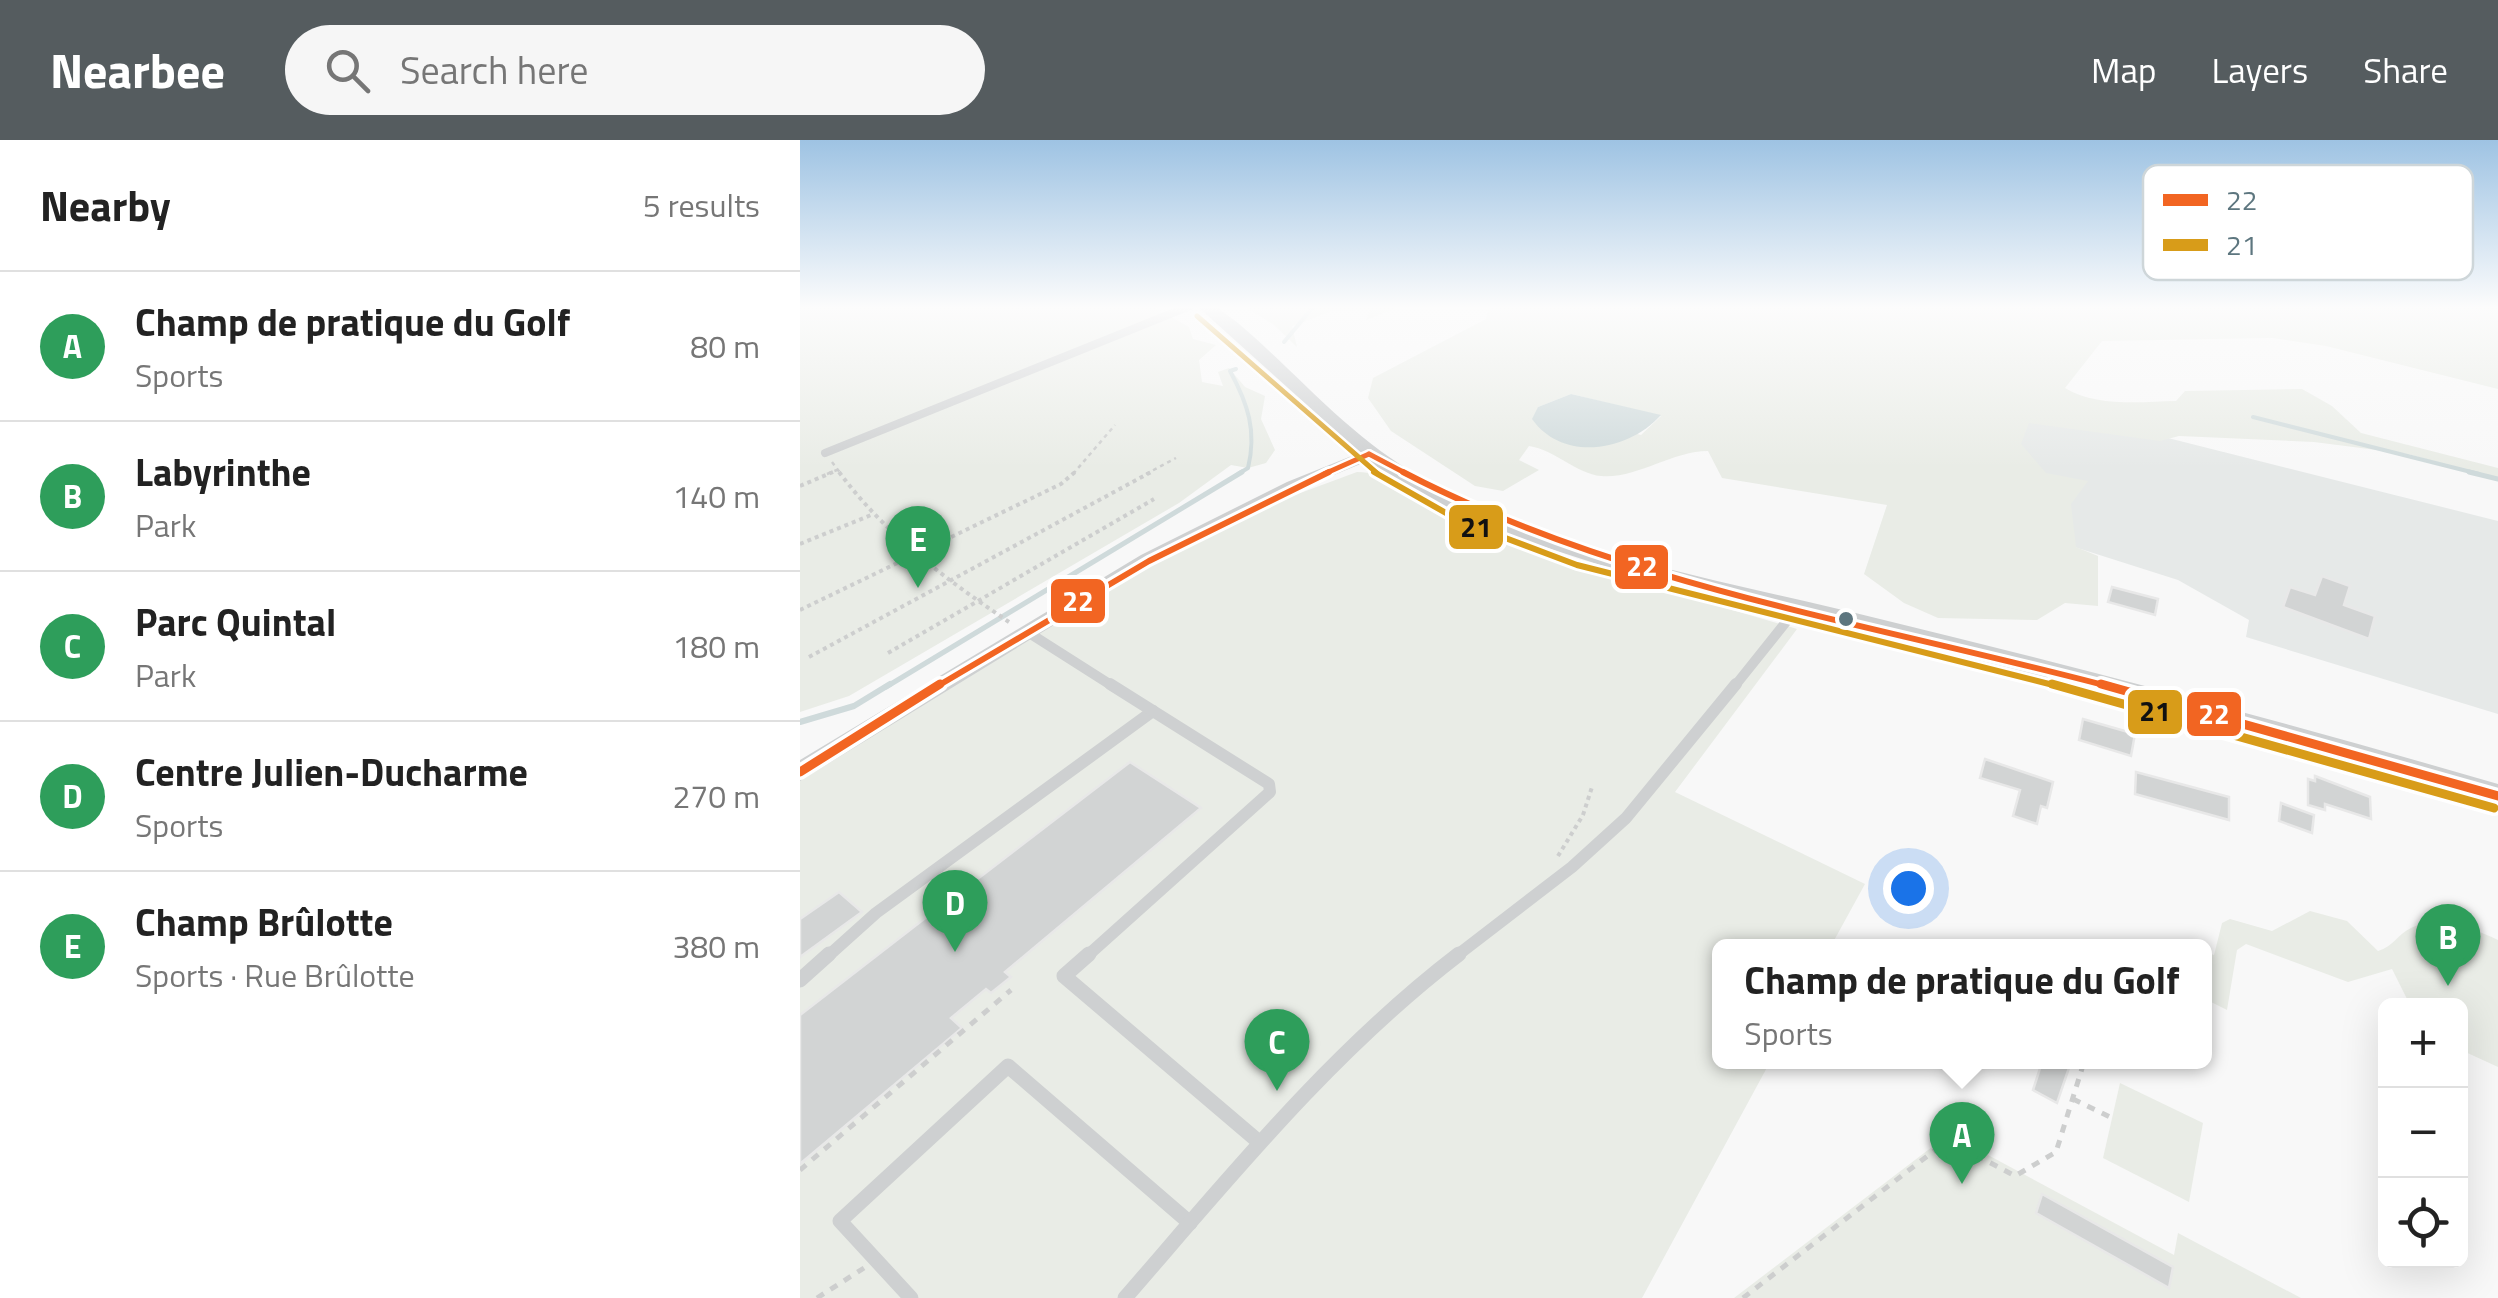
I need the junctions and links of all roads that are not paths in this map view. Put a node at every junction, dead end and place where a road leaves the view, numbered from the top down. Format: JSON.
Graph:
{"nodes":[{"id":1,"x":1055,"y":360,"type":"edge"},
{"id":2,"x":1265,"y":360,"type":"edge"},
{"id":3,"x":825,"y":452,"type":"road end"},
{"id":4,"x":1369,"y":454,"type":"junction"},
{"id":5,"x":1798,"y":608,"type":"junction"},
{"id":6,"x":1026,"y":632,"type":"junction"},
{"id":7,"x":1153,"y":711,"type":"junction"},
{"id":8,"x":800,"y":772,"type":"edge"},
{"id":9,"x":2498,"y":796,"type":"edge"},
{"id":10,"x":800,"y":980,"type":"edge"},
{"id":11,"x":1259,"y":1142,"type":"junction"},
{"id":12,"x":1190,"y":1223,"type":"junction"},
{"id":13,"x":912,"y":1298,"type":"edge"},
{"id":14,"x":1125,"y":1298,"type":"edge"}],
"edges":[{"from":1,"to":3,"type":"lane"},
{"from":2,"to":4,"type":"street"},
{"from":4,"to":5,"type":"street"},
{"from":4,"to":6,"type":"street"},
{"from":5,"to":9,"type":"street"},
{"from":5,"to":11,"type":"lane"},
{"from":6,"to":7,"type":"lane"},
{"from":6,"to":8,"type":"street"},
{"from":7,"to":10,"type":"lane"},
{"from":7,"to":11,"type":"lane"},
{"from":11,"to":12,"type":"lane"},
{"from":12,"to":13,"type":"lane"},
{"from":12,"to":14,"type":"lane"}]}
